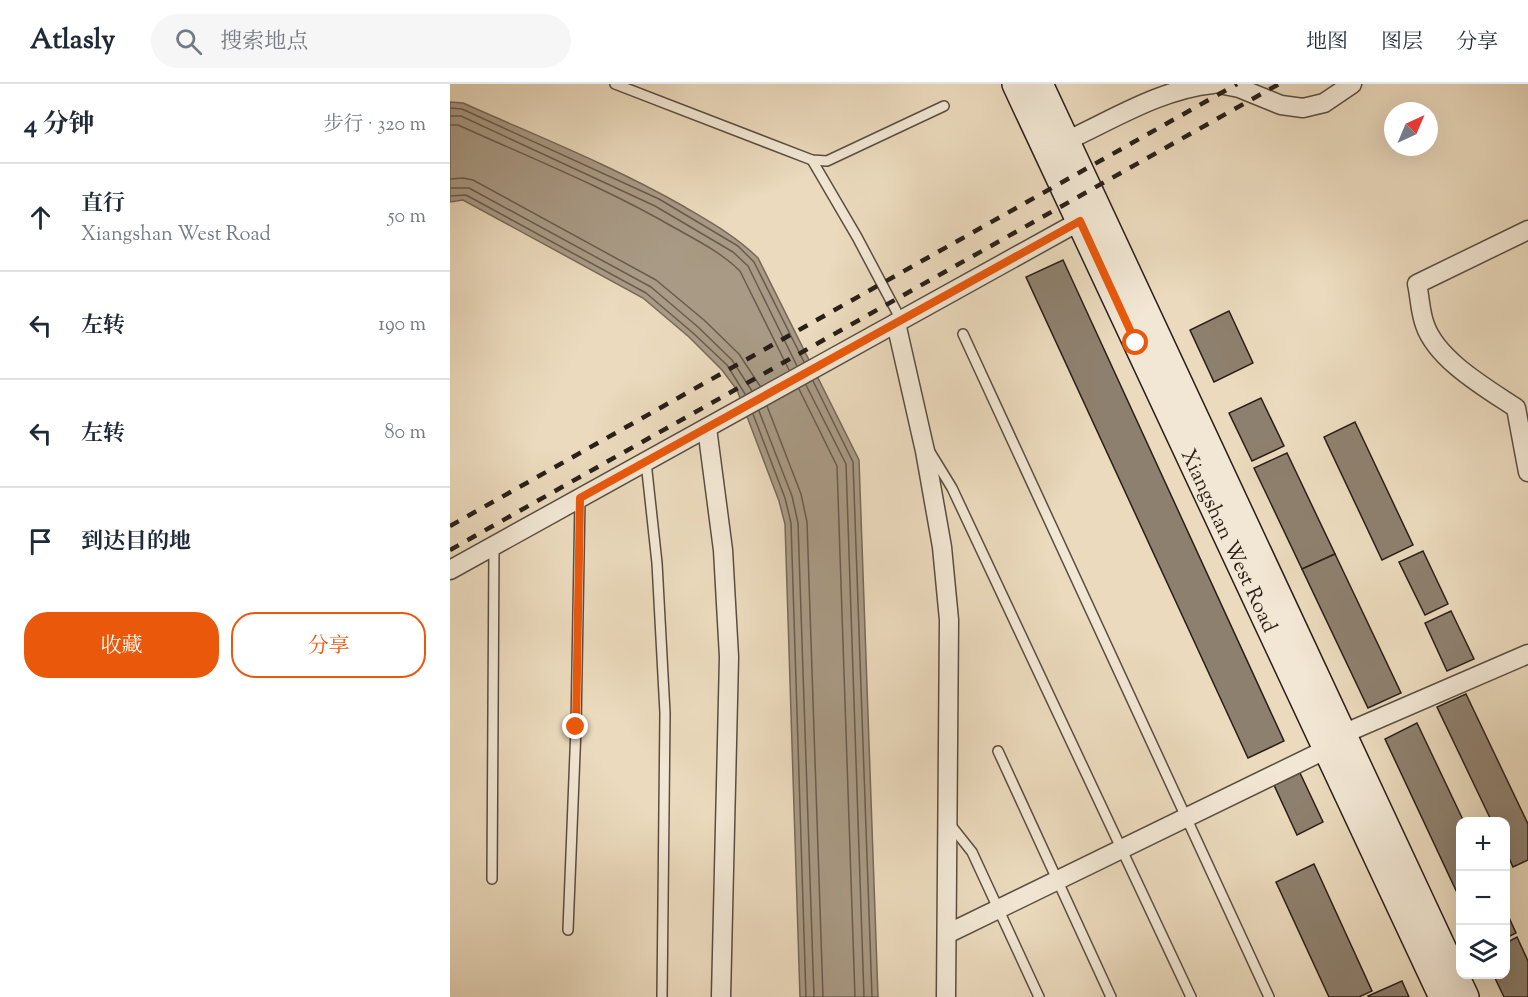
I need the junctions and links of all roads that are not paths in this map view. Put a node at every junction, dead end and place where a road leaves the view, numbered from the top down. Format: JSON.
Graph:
{"nodes":[{"id":1,"x":615,"y":84,"type":"edge"},
{"id":2,"x":1016,"y":84,"type":"edge"},
{"id":3,"x":1039,"y":84,"type":"edge"},
{"id":4,"x":1213,"y":84,"type":"edge"},
{"id":5,"x":1219,"y":84,"type":"edge"},
{"id":6,"x":1352,"y":84,"type":"edge"},
{"id":7,"x":944,"y":106,"type":"dead end"},
{"id":8,"x":1066,"y":141,"type":"junction"},
{"id":9,"x":812,"y":160,"type":"junction"},
{"id":10,"x":1080,"y":221,"type":"junction"},
{"id":11,"x":1528,"y":230,"type":"edge"},
{"id":12,"x":898,"y":321,"type":"junction"},
{"id":13,"x":963,"y":334,"type":"dead end"},
{"id":14,"x":712,"y":425,"type":"junction"},
{"id":15,"x":923,"y":440,"type":"junction"},
{"id":16,"x":646,"y":462,"type":"junction"},
{"id":17,"x":1528,"y":472,"type":"edge"},
{"id":18,"x":580,"y":498,"type":"junction"},
{"id":19,"x":494,"y":546,"type":"junction"},
{"id":20,"x":450,"y":570,"type":"edge"},
{"id":21,"x":1528,"y":654,"type":"edge"},
{"id":22,"x":1335,"y":742,"type":"junction"},
{"id":23,"x":998,"y":751,"type":"dead end"},
{"id":24,"x":1186,"y":818,"type":"junction"},
{"id":25,"x":948,"y":821,"type":"junction"},
{"id":26,"x":1122,"y":849,"type":"junction"},
{"id":27,"x":492,"y":879,"type":"dead end"},
{"id":28,"x":1057,"y":880,"type":"junction"},
{"id":29,"x":998,"y":909,"type":"junction"},
{"id":30,"x":568,"y":930,"type":"dead end"},
{"id":31,"x":947,"y":934,"type":"junction"},
{"id":32,"x":948,"y":993,"type":"edge"},
{"id":33,"x":662,"y":997,"type":"edge"},
{"id":34,"x":721,"y":997,"type":"edge"},
{"id":35,"x":1039,"y":997,"type":"edge"},
{"id":36,"x":1111,"y":997,"type":"edge"},
{"id":37,"x":1191,"y":997,"type":"edge"},
{"id":38,"x":1269,"y":997,"type":"edge"},
{"id":39,"x":1443,"y":997,"type":"edge"},
{"id":40,"x":1465,"y":997,"type":"edge"}],
"edges":[{"from":1,"to":9,"type":"lane"},
{"from":2,"to":10,"type":"main road","name":"Xiangshan West Road"},
{"from":3,"to":8,"type":"main road","name":"Xiangshan West Road"},
{"from":4,"to":8,"type":"street"},
{"from":5,"to":6,"type":"street"},
{"from":7,"to":9,"type":"lane"},
{"from":8,"to":22,"type":"main road","name":"Xiangshan West Road"},
{"from":9,"to":12,"type":"lane"},
{"from":10,"to":12,"type":"street"},
{"from":10,"to":22,"type":"main road","name":"Xiangshan West Road"},
{"from":11,"to":17,"type":"street"},
{"from":12,"to":14,"type":"street"},
{"from":12,"to":15,"type":"street"},
{"from":13,"to":24,"type":"lane"},
{"from":14,"to":16,"type":"street"},
{"from":14,"to":34,"type":"street"},
{"from":15,"to":25,"type":"street"},
{"from":15,"to":26,"type":"lane"},
{"from":16,"to":18,"type":"street"},
{"from":16,"to":33,"type":"lane"},
{"from":18,"to":19,"type":"street"},
{"from":18,"to":30,"type":"lane"},
{"from":19,"to":20,"type":"street"},
{"from":19,"to":27,"type":"lane"},
{"from":21,"to":22,"type":"street"},
{"from":22,"to":24,"type":"street"},
{"from":22,"to":39,"type":"main road","name":"Xiangshan West Road"},
{"from":22,"to":40,"type":"main road","name":"Xiangshan West Road"},
{"from":23,"to":28,"type":"lane"},
{"from":24,"to":26,"type":"street"},
{"from":24,"to":38,"type":"lane"},
{"from":25,"to":29,"type":"lane"},
{"from":25,"to":31,"type":"street"},
{"from":26,"to":28,"type":"street"},
{"from":26,"to":37,"type":"lane"},
{"from":28,"to":29,"type":"street"},
{"from":28,"to":36,"type":"lane"},
{"from":29,"to":31,"type":"street"},
{"from":29,"to":35,"type":"lane"},
{"from":31,"to":32,"type":"street"}]}
